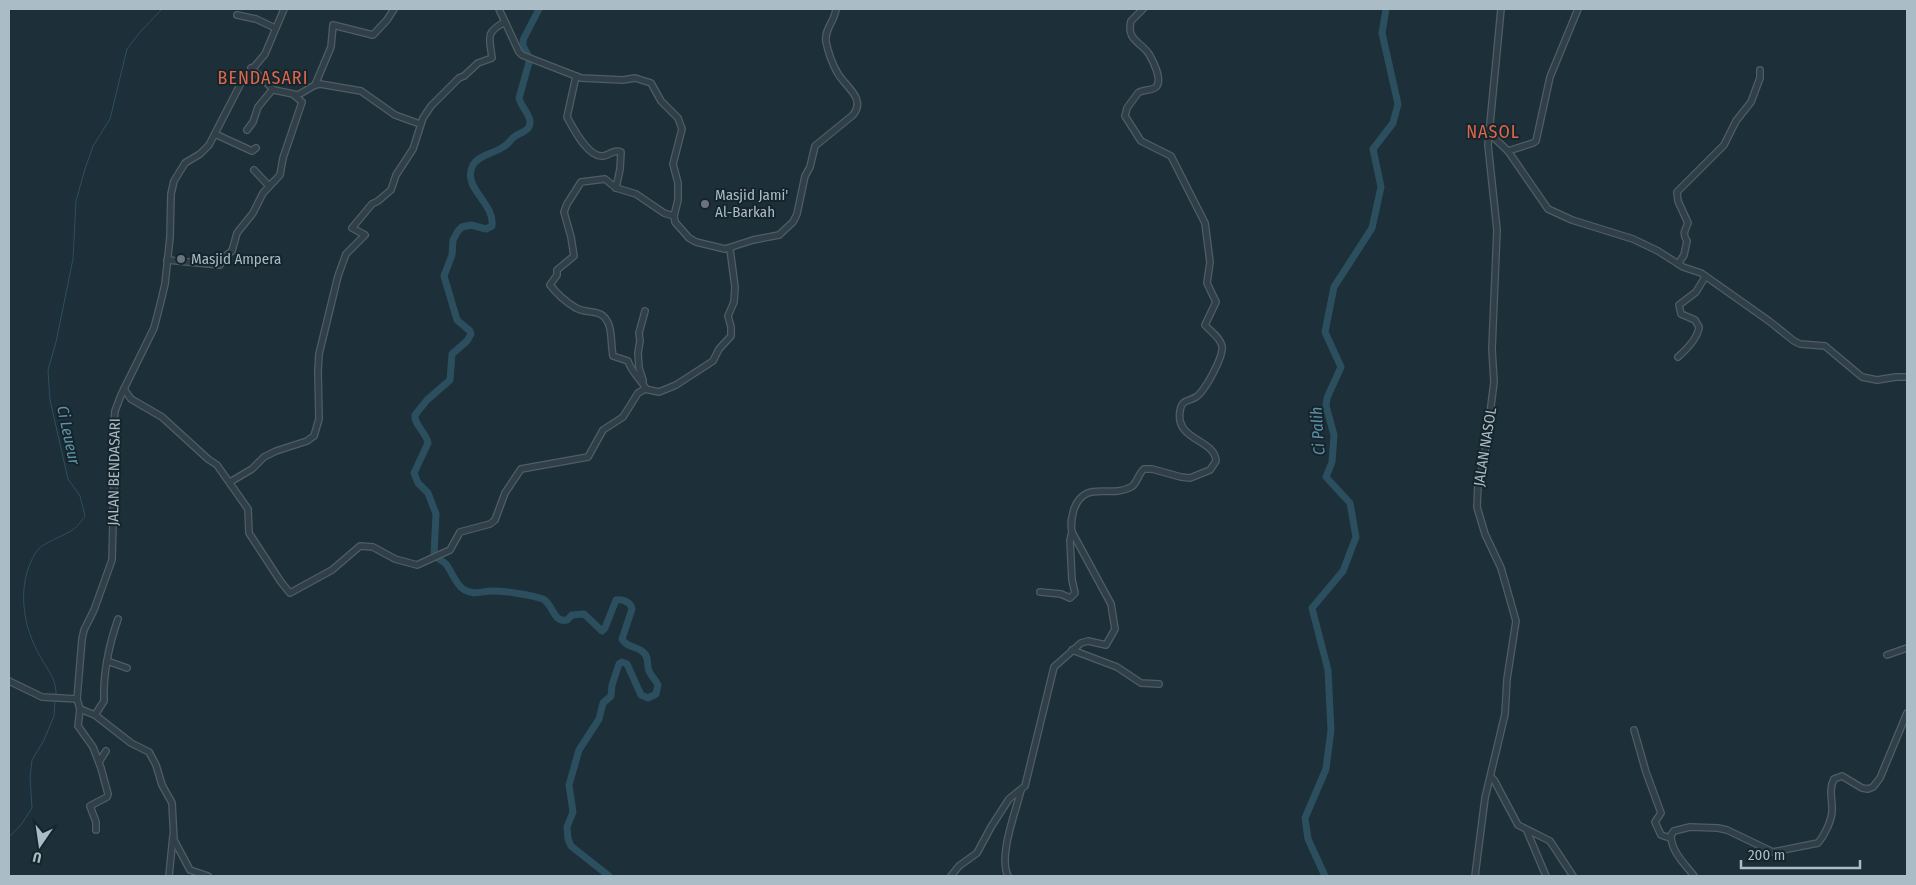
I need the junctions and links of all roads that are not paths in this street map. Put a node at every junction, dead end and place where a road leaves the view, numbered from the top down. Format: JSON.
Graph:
{"nodes":[{"id":1,"x":284,"y":9,"type":"edge"},
{"id":2,"x":394,"y":9,"type":"edge"},
{"id":3,"x":499,"y":9,"type":"edge"},
{"id":4,"x":836,"y":9,"type":"edge"},
{"id":5,"x":1143,"y":9,"type":"edge"},
{"id":6,"x":1501,"y":9,"type":"edge"},
{"id":7,"x":1578,"y":9,"type":"edge"},
{"id":8,"x":237,"y":15,"type":"dead end"},
{"id":9,"x":505,"y":22,"type":"junction"},
{"id":10,"x":275,"y":28,"type":"junction"},
{"id":11,"x":251,"y":68,"type":"junction"},
{"id":12,"x":1760,"y":70,"type":"dead end"},
{"id":13,"x":576,"y":76,"type":"junction"},
{"id":14,"x":315,"y":85,"type":"junction"},
{"id":15,"x":273,"y":89,"type":"junction"},
{"id":16,"x":294,"y":95,"type":"junction"},
{"id":17,"x":420,"y":124,"type":"junction"},
{"id":18,"x":247,"y":130,"type":"dead end"},
{"id":19,"x":1489,"y":133,"type":"junction"},
{"id":20,"x":215,"y":134,"type":"junction"},
{"id":21,"x":256,"y":148,"type":"dead end"},
{"id":22,"x":1508,"y":151,"type":"junction"},
{"id":23,"x":254,"y":170,"type":"dead end"},
{"id":24,"x":269,"y":186,"type":"junction"},
{"id":25,"x":616,"y":188,"type":"junction"},
{"id":26,"x":674,"y":216,"type":"junction"},
{"id":27,"x":730,"y":249,"type":"junction"},
{"id":28,"x":167,"y":260,"type":"junction"},
{"id":29,"x":1678,"y":264,"type":"junction"},
{"id":30,"x":1705,"y":277,"type":"junction"},
{"id":31,"x":645,"y":311,"type":"dead end"},
{"id":32,"x":1678,"y":357,"type":"dead end"},
{"id":33,"x":1907,"y":377,"type":"edge"},
{"id":34,"x":124,"y":389,"type":"junction"},
{"id":35,"x":646,"y":389,"type":"junction"},
{"id":36,"x":230,"y":482,"type":"junction"},
{"id":37,"x":1072,"y":532,"type":"junction"},
{"id":38,"x":1040,"y":592,"type":"dead end"},
{"id":39,"x":118,"y":619,"type":"dead end"},
{"id":40,"x":1907,"y":648,"type":"edge"},
{"id":41,"x":1072,"y":650,"type":"junction"},
{"id":42,"x":1887,"y":655,"type":"dead end"},
{"id":43,"x":108,"y":662,"type":"junction"},
{"id":44,"x":127,"y":668,"type":"dead end"},
{"id":45,"x":9,"y":681,"type":"edge"},
{"id":46,"x":1160,"y":684,"type":"dead end"},
{"id":47,"x":77,"y":700,"type":"junction"},
{"id":48,"x":80,"y":709,"type":"junction"},
{"id":49,"x":1907,"y":713,"type":"edge"},
{"id":50,"x":95,"y":715,"type":"junction"},
{"id":51,"x":1634,"y":730,"type":"dead end"},
{"id":52,"x":106,"y":751,"type":"dead end"},
{"id":53,"x":99,"y":762,"type":"junction"},
{"id":54,"x":1491,"y":777,"type":"junction"},
{"id":55,"x":1021,"y":790,"type":"junction"},
{"id":56,"x":96,"y":830,"type":"dead end"},
{"id":57,"x":174,"y":830,"type":"junction"},
{"id":58,"x":1527,"y":830,"type":"junction"},
{"id":59,"x":1670,"y":838,"type":"junction"},
{"id":60,"x":169,"y":876,"type":"edge"},
{"id":61,"x":208,"y":876,"type":"edge"},
{"id":62,"x":951,"y":876,"type":"edge"},
{"id":63,"x":1008,"y":876,"type":"edge"},
{"id":64,"x":1475,"y":876,"type":"edge"},
{"id":65,"x":1546,"y":876,"type":"edge"},
{"id":66,"x":1573,"y":876,"type":"edge"},
{"id":67,"x":1694,"y":876,"type":"edge"}],
"edges":[{"from":1,"to":10,"type":"street","name":"JALAN BENDASARI"},
{"from":2,"to":14,"type":"street"},
{"from":3,"to":9,"type":"street"},
{"from":4,"to":27,"type":"street"},
{"from":5,"to":37,"type":"street"},
{"from":6,"to":19,"type":"street","name":"JALAN NASOL"},
{"from":7,"to":22,"type":"street"},
{"from":8,"to":10,"type":"street"},
{"from":9,"to":13,"type":"street"},
{"from":9,"to":17,"type":"street"},
{"from":10,"to":11,"type":"street","name":"JALAN BENDASARI"},
{"from":11,"to":15,"type":"street"},
{"from":11,"to":20,"type":"street","name":"JALAN BENDASARI"},
{"from":12,"to":29,"type":"street"},
{"from":13,"to":25,"type":"street"},
{"from":13,"to":26,"type":"street"},
{"from":14,"to":16,"type":"street"},
{"from":14,"to":17,"type":"street"},
{"from":15,"to":16,"type":"street"},
{"from":15,"to":18,"type":"street"},
{"from":16,"to":24,"type":"street"},
{"from":17,"to":36,"type":"street"},
{"from":19,"to":22,"type":"street"},
{"from":19,"to":54,"type":"street","name":"JALAN NASOL"},
{"from":20,"to":21,"type":"street"},
{"from":20,"to":28,"type":"street","name":"JALAN BENDASARI"},
{"from":22,"to":29,"type":"street"},
{"from":23,"to":24,"type":"street"},
{"from":24,"to":28,"type":"street"},
{"from":25,"to":26,"type":"street"},
{"from":25,"to":35,"type":"street"},
{"from":26,"to":27,"type":"street"},
{"from":27,"to":35,"type":"street"},
{"from":28,"to":34,"type":"street","name":"JALAN BENDASARI"},
{"from":29,"to":30,"type":"street"},
{"from":30,"to":32,"type":"street"},
{"from":30,"to":33,"type":"street"},
{"from":31,"to":35,"type":"street"},
{"from":34,"to":36,"type":"street"},
{"from":34,"to":47,"type":"street","name":"JALAN BENDASARI"},
{"from":35,"to":36,"type":"street"},
{"from":37,"to":38,"type":"street"},
{"from":37,"to":41,"type":"street"},
{"from":39,"to":43,"type":"street"},
{"from":40,"to":42,"type":"street"},
{"from":41,"to":46,"type":"street"},
{"from":41,"to":55,"type":"street"},
{"from":43,"to":44,"type":"street"},
{"from":43,"to":50,"type":"street"},
{"from":45,"to":47,"type":"street"},
{"from":47,"to":48,"type":"street","name":"JALAN BENDASARI"},
{"from":48,"to":50,"type":"street"},
{"from":48,"to":53,"type":"street","name":"JALAN BENDASARI"},
{"from":49,"to":59,"type":"street"},
{"from":50,"to":57,"type":"street"},
{"from":51,"to":59,"type":"street"},
{"from":52,"to":53,"type":"street"},
{"from":53,"to":56,"type":"street","name":"JALAN BENDASARI"},
{"from":54,"to":58,"type":"street"},
{"from":54,"to":64,"type":"street","name":"JALAN NASOL"},
{"from":55,"to":62,"type":"street"},
{"from":55,"to":63,"type":"street"},
{"from":57,"to":60,"type":"street"},
{"from":57,"to":61,"type":"street"},
{"from":58,"to":65,"type":"street"},
{"from":58,"to":66,"type":"street"},
{"from":59,"to":67,"type":"street"}]}
